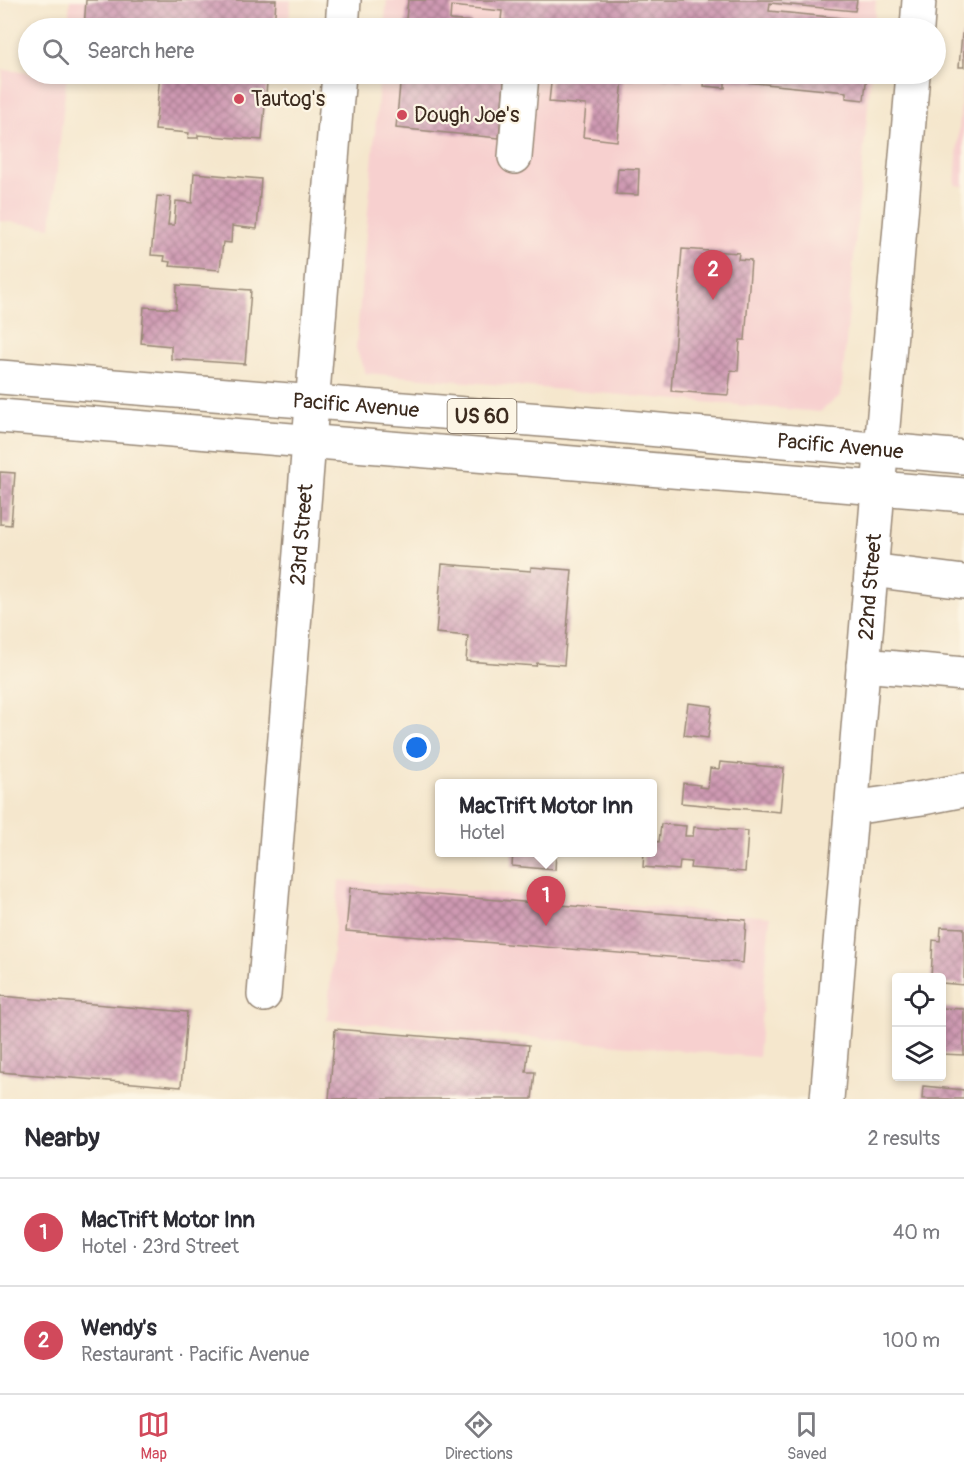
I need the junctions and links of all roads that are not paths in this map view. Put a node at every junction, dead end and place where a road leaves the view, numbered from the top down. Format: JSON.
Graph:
{"nodes":[{"id":1,"x":344,"y":0,"type":"edge"},
{"id":2,"x":920,"y":0,"type":"edge"},
{"id":3,"x":343,"y":18,"type":"edge"},
{"id":4,"x":918,"y":18,"type":"edge"},
{"id":5,"x":338,"y":84,"type":"edge"},
{"id":6,"x":521,"y":84,"type":"edge"},
{"id":7,"x":912,"y":84,"type":"edge"},
{"id":8,"x":515,"y":157,"type":"dead end"},
{"id":9,"x":0,"y":377,"type":"edge"},
{"id":10,"x":312,"y":403,"type":"junction"},
{"id":11,"x":0,"y":416,"type":"edge"},
{"id":12,"x":310,"y":442,"type":"junction"},
{"id":13,"x":881,"y":450,"type":"junction"},
{"id":14,"x":964,"y":457,"type":"edge"},
{"id":15,"x":878,"y":489,"type":"junction"},
{"id":16,"x":964,"y":495,"type":"edge"},
{"id":17,"x":871,"y":570,"type":"junction"},
{"id":18,"x":964,"y":582,"type":"edge"},
{"id":19,"x":863,"y":665,"type":"junction"},
{"id":20,"x":964,"y":674,"type":"edge"},
{"id":21,"x":964,"y":790,"type":"edge"},
{"id":22,"x":851,"y":807,"type":"junction"},
{"id":23,"x":264,"y":995,"type":"dead end"},
{"id":24,"x":827,"y":1099,"type":"edge"}],
"edges":[{"from":1,"to":3,"type":"main road"},
{"from":2,"to":4,"type":"main road"},
{"from":5,"to":10,"type":"main road","name":"23rd Street"},
{"from":6,"to":8,"type":"main road"},
{"from":7,"to":13,"type":"main road","name":"22nd Street"},
{"from":9,"to":10,"type":"main road","name":"Pacific Avenue","number":"US 60"},
{"from":10,"to":12,"type":"main road","name":"23rd Street"},
{"from":10,"to":13,"type":"main road","name":"Pacific Avenue","number":"US 60"},
{"from":11,"to":12,"type":"main road","name":"Pacific Avenue","number":"US 60"},
{"from":12,"to":15,"type":"main road","name":"Pacific Avenue","number":"US 60"},
{"from":12,"to":23,"type":"main road","name":"23rd Street"},
{"from":13,"to":14,"type":"main road","name":"Pacific Avenue","number":"US 60"},
{"from":13,"to":15,"type":"main road","name":"22nd Street"},
{"from":15,"to":16,"type":"main road","name":"Pacific Avenue","number":"US 60"},
{"from":15,"to":17,"type":"main road","name":"22nd Street"},
{"from":17,"to":18,"type":"main road"},
{"from":17,"to":19,"type":"main road","name":"22nd Street"},
{"from":19,"to":20,"type":"main road"},
{"from":19,"to":22,"type":"main road","name":"22nd Street"},
{"from":21,"to":22,"type":"main road"},
{"from":22,"to":24,"type":"main road","name":"22nd Street"}]}
